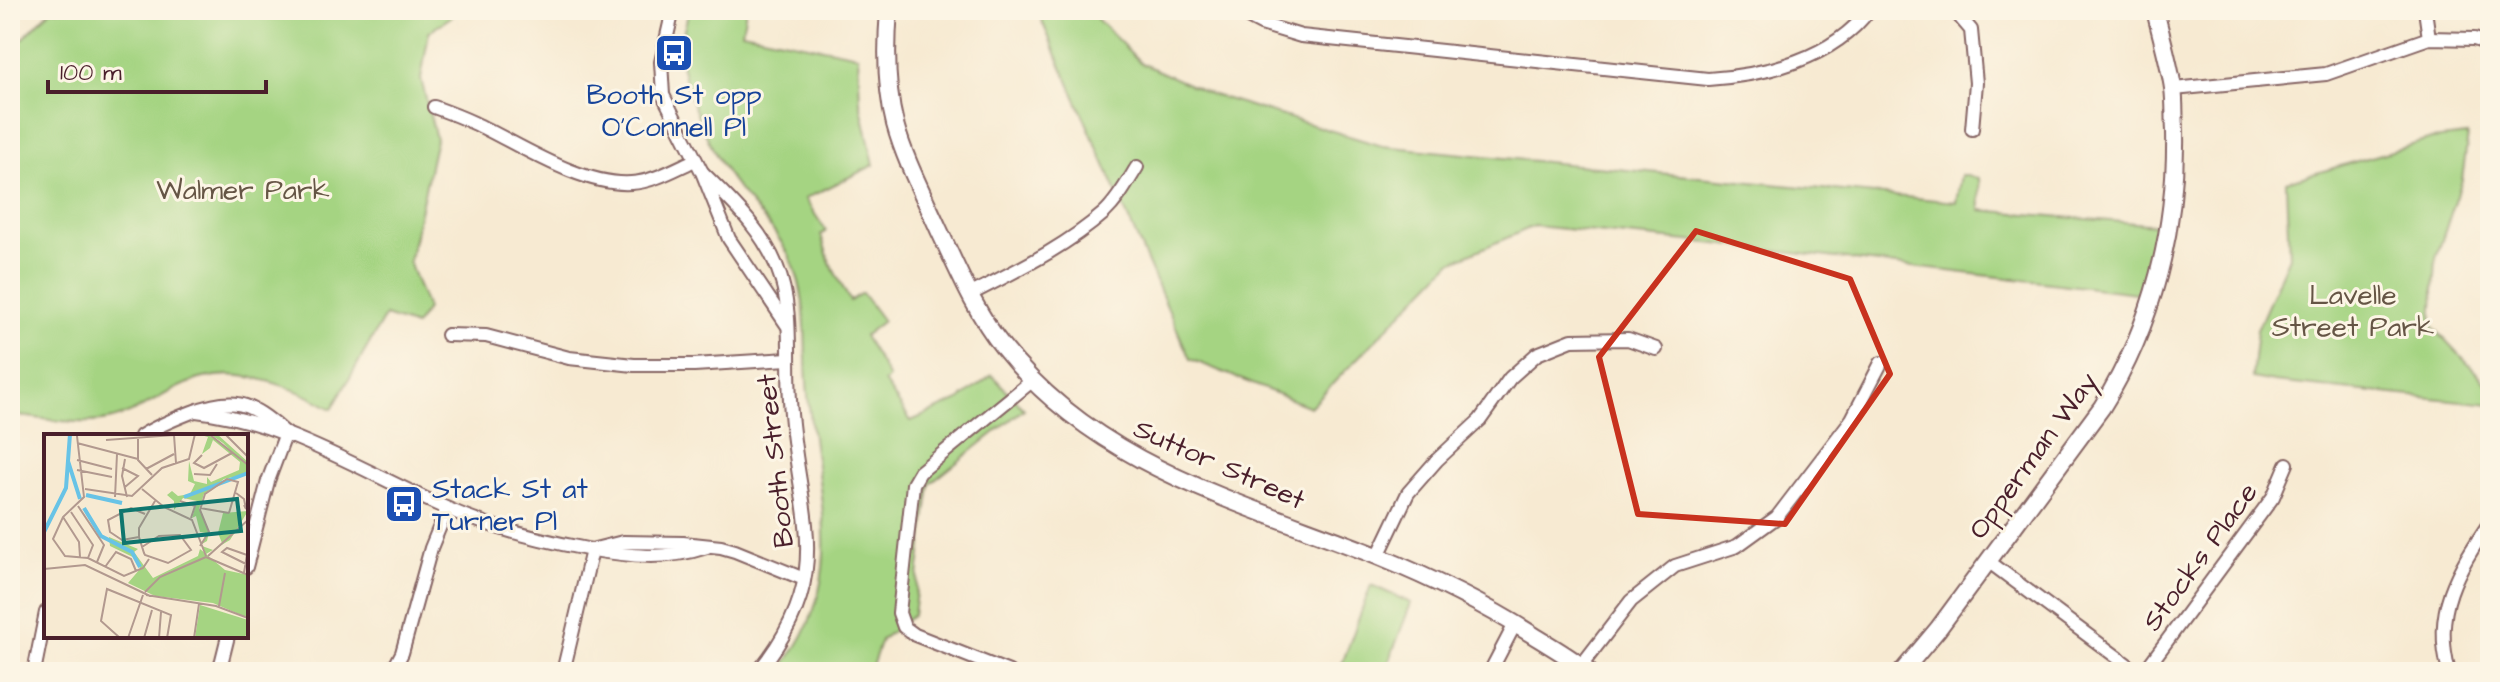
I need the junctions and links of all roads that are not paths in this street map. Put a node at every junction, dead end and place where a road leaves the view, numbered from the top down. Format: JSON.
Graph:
{"nodes":[{"id":1,"x":673,"y":10,"type":"edge"},
{"id":2,"x":889,"y":10,"type":"edge"},
{"id":3,"x":1234,"y":10,"type":"edge"},
{"id":4,"x":1869,"y":10,"type":"edge"},
{"id":5,"x":1954,"y":10,"type":"edge"},
{"id":6,"x":2155,"y":10,"type":"edge"},
{"id":7,"x":2425,"y":10,"type":"edge"},
{"id":8,"x":2429,"y":38,"type":"junction"},
{"id":9,"x":2490,"y":44,"type":"edge"},
{"id":10,"x":2174,"y":89,"type":"junction"},
{"id":11,"x":434,"y":107,"type":"dead end"},
{"id":12,"x":1972,"y":129,"type":"dead end"},
{"id":13,"x":695,"y":160,"type":"junction"},
{"id":14,"x":1137,"y":167,"type":"dead end"},
{"id":15,"x":702,"y":172,"type":"junction"},
{"id":16,"x":969,"y":295,"type":"junction"},
{"id":17,"x":789,"y":328,"type":"junction"},
{"id":18,"x":447,"y":335,"type":"dead end"},
{"id":19,"x":1656,"y":349,"type":"dead end"},
{"id":20,"x":788,"y":359,"type":"junction"},
{"id":21,"x":1881,"y":363,"type":"dead end"},
{"id":22,"x":1033,"y":380,"type":"junction"},
{"id":23,"x":286,"y":433,"type":"junction"},
{"id":24,"x":144,"y":434,"type":"edge"},
{"id":25,"x":2287,"y":464,"type":"dead end"},
{"id":26,"x":447,"y":509,"type":"junction"},
{"id":27,"x":2490,"y":522,"type":"edge"},
{"id":28,"x":592,"y":550,"type":"junction"},
{"id":29,"x":1378,"y":556,"type":"junction"},
{"id":30,"x":248,"y":559,"type":"edge"},
{"id":31,"x":1988,"y":561,"type":"junction"},
{"id":32,"x":804,"y":579,"type":"junction"},
{"id":33,"x":44,"y":622,"type":"edge"},
{"id":34,"x":1515,"y":624,"type":"junction"},
{"id":35,"x":228,"y":638,"type":"edge"},
{"id":36,"x":1585,"y":669,"type":"edge"},
{"id":37,"x":34,"y":672,"type":"edge"},
{"id":38,"x":219,"y":672,"type":"edge"},
{"id":39,"x":392,"y":672,"type":"edge"},
{"id":40,"x":563,"y":672,"type":"edge"},
{"id":41,"x":758,"y":672,"type":"edge"},
{"id":42,"x":1009,"y":672,"type":"edge"},
{"id":43,"x":1490,"y":672,"type":"edge"},
{"id":44,"x":1902,"y":672,"type":"edge"},
{"id":45,"x":2137,"y":672,"type":"edge"},
{"id":46,"x":2144,"y":672,"type":"edge"},
{"id":47,"x":2449,"y":672,"type":"edge"}],
"edges":[{"from":1,"to":13,"type":"street","name":"Booth Street"},
{"from":2,"to":16,"type":"street","name":"Suttor Street"},
{"from":3,"to":4,"type":"street"},
{"from":5,"to":12,"type":"street"},
{"from":6,"to":10,"type":"street","name":"Opperman Way"},
{"from":7,"to":8,"type":"street"},
{"from":8,"to":9,"type":"street"},
{"from":8,"to":10,"type":"street"},
{"from":10,"to":31,"type":"street","name":"Opperman Way"},
{"from":11,"to":13,"type":"street"},
{"from":13,"to":15,"type":"street","name":"Booth Street"},
{"from":14,"to":16,"type":"street"},
{"from":15,"to":17,"type":"street","name":"Booth Street"},
{"from":15,"to":17,"type":"street","name":"Booth Street"},
{"from":16,"to":22,"type":"street","name":"Suttor Street"},
{"from":17,"to":20,"type":"street","name":"Booth Street"},
{"from":18,"to":20,"type":"street"},
{"from":19,"to":29,"type":"street"},
{"from":20,"to":32,"type":"street","name":"Booth Street"},
{"from":21,"to":36,"type":"street"},
{"from":22,"to":29,"type":"street","name":"Suttor Street"},
{"from":22,"to":42,"type":"street"},
{"from":23,"to":24,"type":"street"},
{"from":23,"to":26,"type":"street"},
{"from":23,"to":30,"type":"street"},
{"from":25,"to":46,"type":"street","name":"Stocks Place"},
{"from":26,"to":28,"type":"street"},
{"from":26,"to":39,"type":"street"},
{"from":27,"to":47,"type":"street"},
{"from":28,"to":32,"type":"street"},
{"from":28,"to":40,"type":"street"},
{"from":29,"to":34,"type":"street","name":"Suttor Street"},
{"from":31,"to":44,"type":"street","name":"Opperman Way"},
{"from":31,"to":45,"type":"street"},
{"from":32,"to":41,"type":"street","name":"Booth Street"},
{"from":33,"to":37,"type":"street"},
{"from":34,"to":36,"type":"street","name":"Suttor Street"},
{"from":34,"to":43,"type":"street"},
{"from":35,"to":38,"type":"street"}]}
